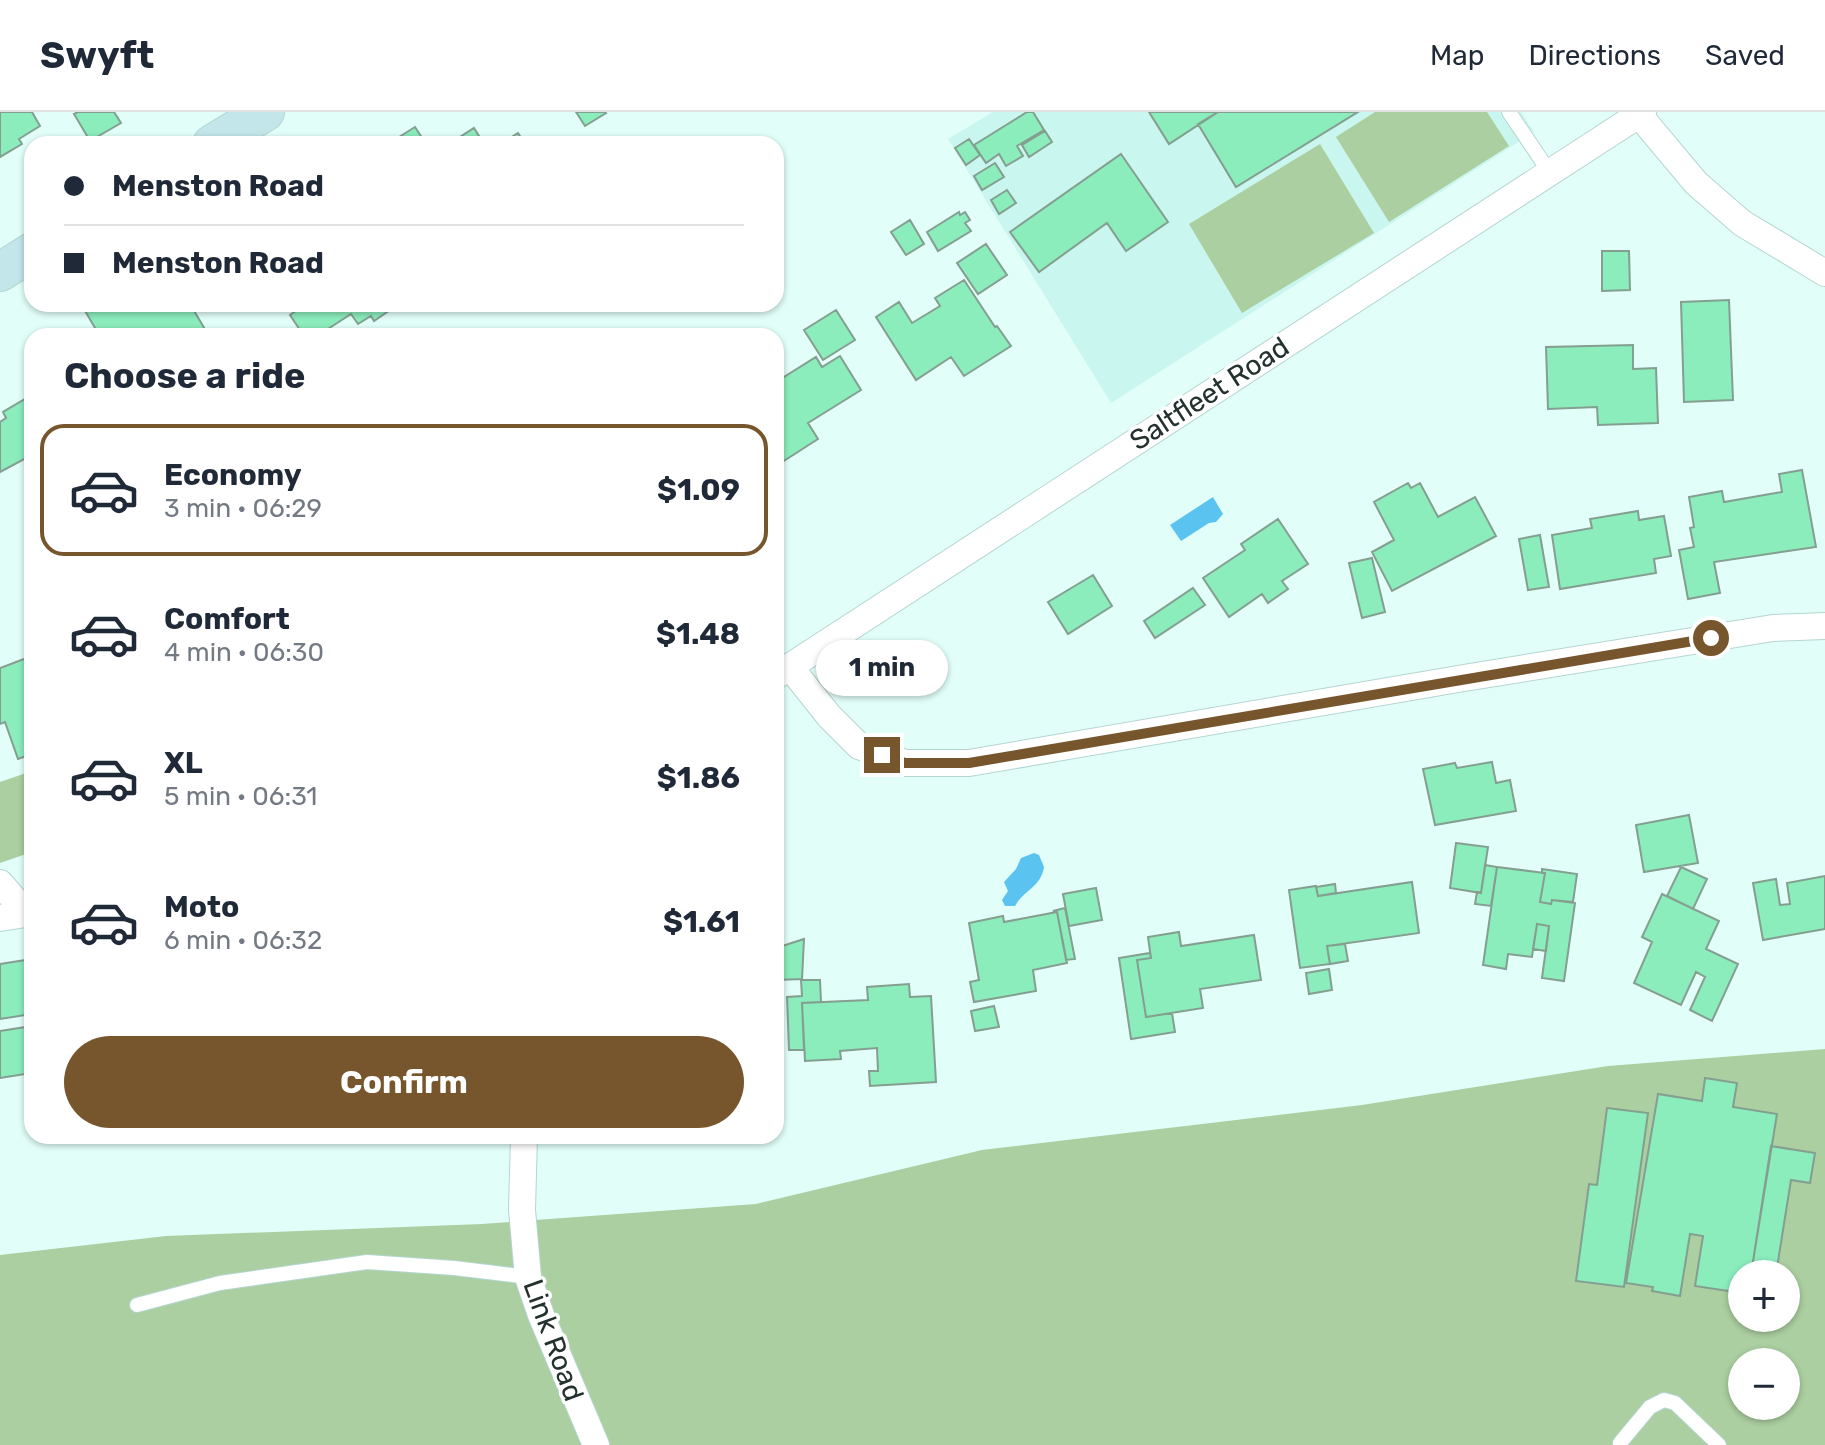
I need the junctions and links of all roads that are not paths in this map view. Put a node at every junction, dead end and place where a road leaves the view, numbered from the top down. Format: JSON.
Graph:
{"nodes":[{"id":1,"x":265,"y":112,"type":"edge"},
{"id":2,"x":1509,"y":112,"type":"edge"},
{"id":3,"x":1641,"y":114,"type":"edge"},
{"id":4,"x":225,"y":136,"type":"edge"},
{"id":5,"x":1550,"y":173,"type":"junction"},
{"id":6,"x":24,"y":257,"type":"edge"},
{"id":7,"x":0,"y":272,"type":"edge"},
{"id":8,"x":1825,"y":273,"type":"edge"},
{"id":9,"x":1825,"y":626,"type":"edge"},
{"id":10,"x":784,"y":670,"type":"edge"},
{"id":11,"x":784,"y":672,"type":"edge"},
{"id":12,"x":0,"y":883,"type":"edge"},
{"id":13,"x":24,"y":908,"type":"edge"},
{"id":14,"x":24,"y":914,"type":"edge"},
{"id":15,"x":0,"y":918,"type":"edge"},
{"id":16,"x":524,"y":1144,"type":"edge"},
{"id":17,"x":528,"y":1277,"type":"junction"},
{"id":18,"x":137,"y":1305,"type":"dead end"},
{"id":19,"x":1620,"y":1443,"type":"dead end"},
{"id":20,"x":596,"y":1445,"type":"edge"},
{"id":21,"x":1719,"y":1445,"type":"edge"}],
"edges":[{"from":1,"to":4,"type":"street"},
{"from":2,"to":5,"type":"lane"},
{"from":3,"to":5,"type":"street","name":"Saltfleet Road"},
{"from":3,"to":8,"type":"street"},
{"from":5,"to":10,"type":"street","name":"Saltfleet Road"},
{"from":6,"to":7,"type":"street"},
{"from":9,"to":11,"type":"street"},
{"from":12,"to":13,"type":"street"},
{"from":14,"to":15,"type":"street"},
{"from":16,"to":17,"type":"street","name":"Link Road"},
{"from":17,"to":18,"type":"lane"},
{"from":17,"to":20,"type":"street","name":"Link Road"},
{"from":19,"to":21,"type":"lane"}]}
